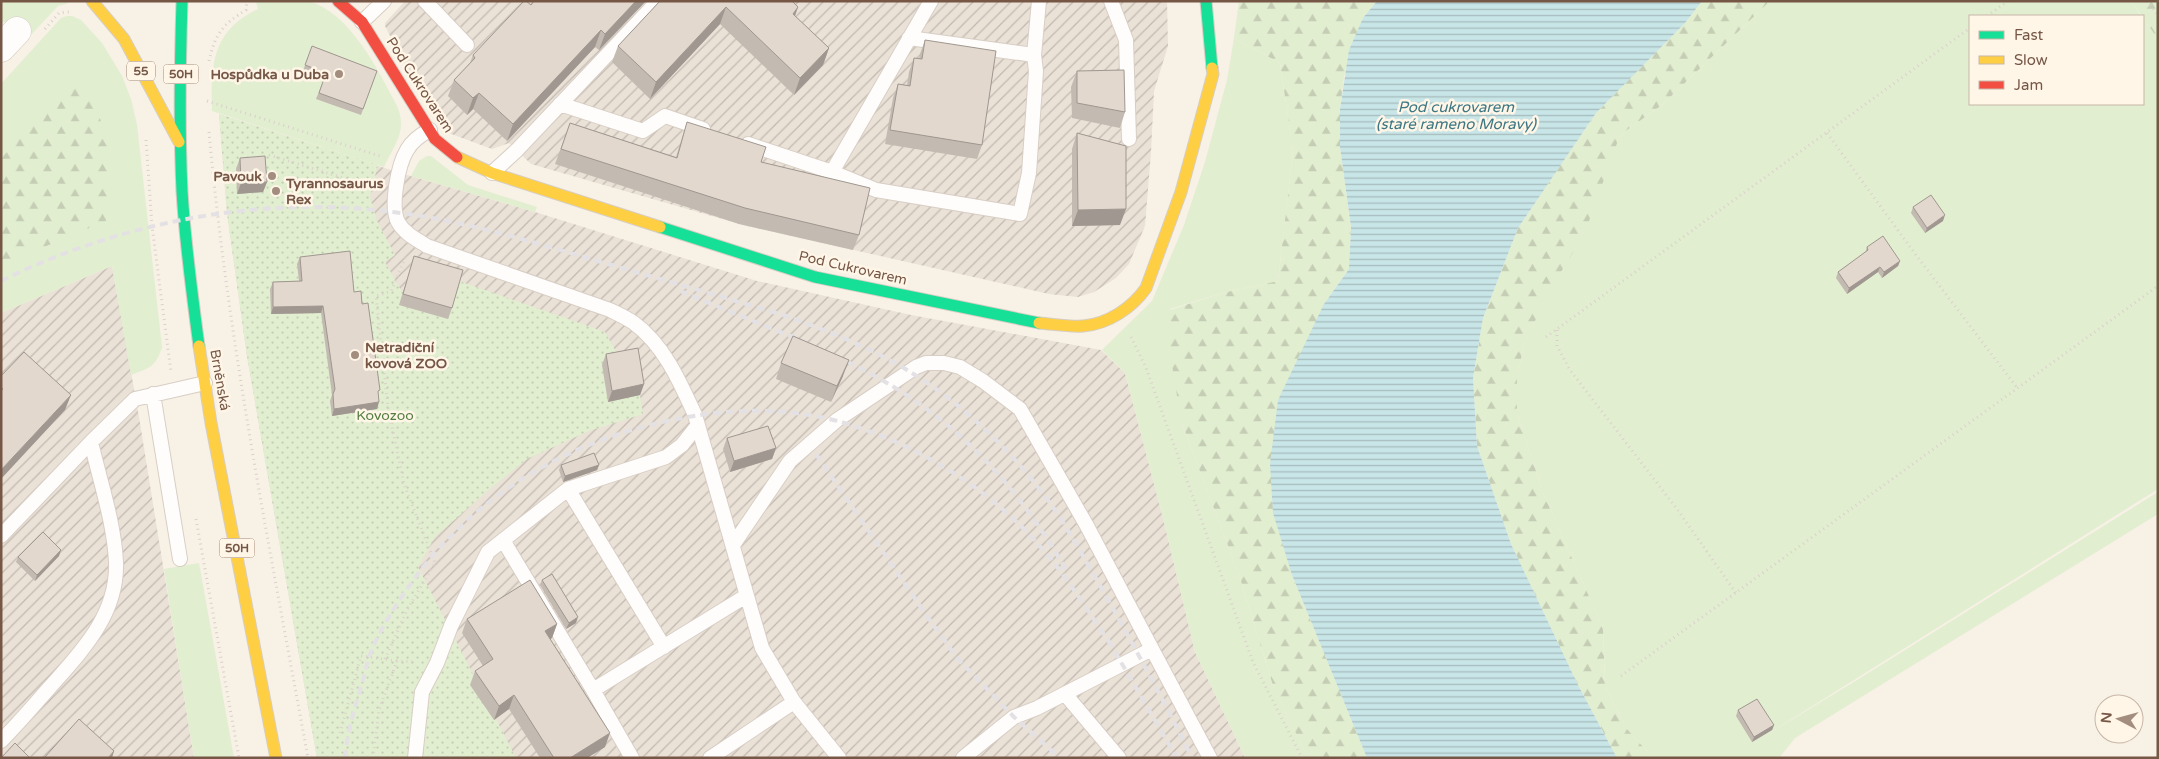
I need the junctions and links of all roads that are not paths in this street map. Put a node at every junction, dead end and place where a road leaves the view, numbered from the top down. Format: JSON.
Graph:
{"nodes":[{"id":1,"x":92,"y":1,"type":"edge"},
{"id":2,"x":182,"y":1,"type":"edge"},
{"id":3,"x":338,"y":1,"type":"edge"},
{"id":4,"x":384,"y":1,"type":"edge"},
{"id":5,"x":425,"y":1,"type":"edge"},
{"id":6,"x":658,"y":1,"type":"edge"},
{"id":7,"x":931,"y":1,"type":"edge"},
{"id":8,"x":1039,"y":1,"type":"edge"},
{"id":9,"x":1112,"y":1,"type":"edge"},
{"id":10,"x":1206,"y":1,"type":"edge"},
{"id":11,"x":362,"y":22,"type":"junction"},
{"id":12,"x":909,"y":38,"type":"junction"},
{"id":13,"x":467,"y":45,"type":"dead end"},
{"id":14,"x":1034,"y":55,"type":"junction"},
{"id":15,"x":560,"y":104,"type":"junction"},
{"id":16,"x":430,"y":130,"type":"junction"},
{"id":17,"x":716,"y":133,"type":"edge"},
{"id":18,"x":734,"y":139,"type":"edge"},
{"id":19,"x":1129,"y":140,"type":"dead end"},
{"id":20,"x":181,"y":146,"type":"junction"},
{"id":21,"x":832,"y":172,"type":"junction"},
{"id":22,"x":492,"y":174,"type":"junction"},
{"id":23,"x":205,"y":383,"type":"junction"},
{"id":24,"x":153,"y":394,"type":"junction"},
{"id":25,"x":698,"y":426,"type":"junction"},
{"id":26,"x":91,"y":442,"type":"junction"},
{"id":27,"x":568,"y":489,"type":"junction"},
{"id":28,"x":1,"y":536,"type":"edge"},
{"id":29,"x":503,"y":540,"type":"junction"},
{"id":30,"x":732,"y":545,"type":"junction"},
{"id":31,"x":180,"y":559,"type":"dead end"},
{"id":32,"x":746,"y":596,"type":"junction"},
{"id":33,"x":664,"y":647,"type":"junction"},
{"id":34,"x":1152,"y":649,"type":"junction"},
{"id":35,"x":593,"y":690,"type":"junction"},
{"id":36,"x":1065,"y":694,"type":"junction"},
{"id":37,"x":794,"y":702,"type":"junction"},
{"id":38,"x":3,"y":739,"type":"edge"},
{"id":39,"x":17,"y":747,"type":"edge"},
{"id":40,"x":276,"y":758,"type":"edge"},
{"id":41,"x":415,"y":758,"type":"edge"},
{"id":42,"x":632,"y":758,"type":"edge"},
{"id":43,"x":710,"y":758,"type":"edge"},
{"id":44,"x":839,"y":758,"type":"edge"},
{"id":45,"x":963,"y":758,"type":"edge"},
{"id":46,"x":1119,"y":758,"type":"edge"},
{"id":47,"x":1210,"y":758,"type":"edge"}],
"edges":[{"from":1,"to":20,"type":"street","number":"55"},
{"from":2,"to":20,"type":"street","name":"Brněnská","number":"50H"},
{"from":3,"to":11,"type":"street","name":"Pod Cukrovarem"},
{"from":4,"to":11,"type":"lane"},
{"from":5,"to":13,"type":"lane"},
{"from":6,"to":15,"type":"lane"},
{"from":7,"to":12,"type":"lane"},
{"from":8,"to":14,"type":"lane"},
{"from":9,"to":19,"type":"lane"},
{"from":10,"to":22,"type":"street","name":"Pod Cukrovarem"},
{"from":11,"to":16,"type":"street","name":"Pod Cukrovarem"},
{"from":12,"to":14,"type":"lane"},
{"from":12,"to":21,"type":"lane"},
{"from":14,"to":21,"type":"lane"},
{"from":15,"to":17,"type":"lane"},
{"from":15,"to":22,"type":"lane"},
{"from":16,"to":22,"type":"street","name":"Pod Cukrovarem"},
{"from":16,"to":25,"type":"lane"},
{"from":18,"to":21,"type":"lane"},
{"from":20,"to":23,"type":"street","name":"Brněnská","number":"50H"},
{"from":23,"to":24,"type":"lane"},
{"from":23,"to":40,"type":"street","name":"Brněnská","number":"50H"},
{"from":24,"to":26,"type":"lane"},
{"from":24,"to":31,"type":"lane"},
{"from":25,"to":27,"type":"lane"},
{"from":25,"to":30,"type":"lane"},
{"from":26,"to":28,"type":"lane"},
{"from":26,"to":38,"type":"lane"},
{"from":27,"to":29,"type":"lane"},
{"from":27,"to":33,"type":"lane"},
{"from":29,"to":35,"type":"lane"},
{"from":29,"to":41,"type":"lane"},
{"from":30,"to":32,"type":"lane"},
{"from":30,"to":34,"type":"lane"},
{"from":32,"to":33,"type":"lane"},
{"from":32,"to":37,"type":"lane"},
{"from":33,"to":35,"type":"lane"},
{"from":34,"to":36,"type":"lane"},
{"from":34,"to":47,"type":"lane"},
{"from":35,"to":42,"type":"lane"},
{"from":36,"to":45,"type":"lane"},
{"from":36,"to":46,"type":"lane"},
{"from":37,"to":43,"type":"lane"},
{"from":37,"to":44,"type":"lane"},
{"from":38,"to":39,"type":"lane"}]}
